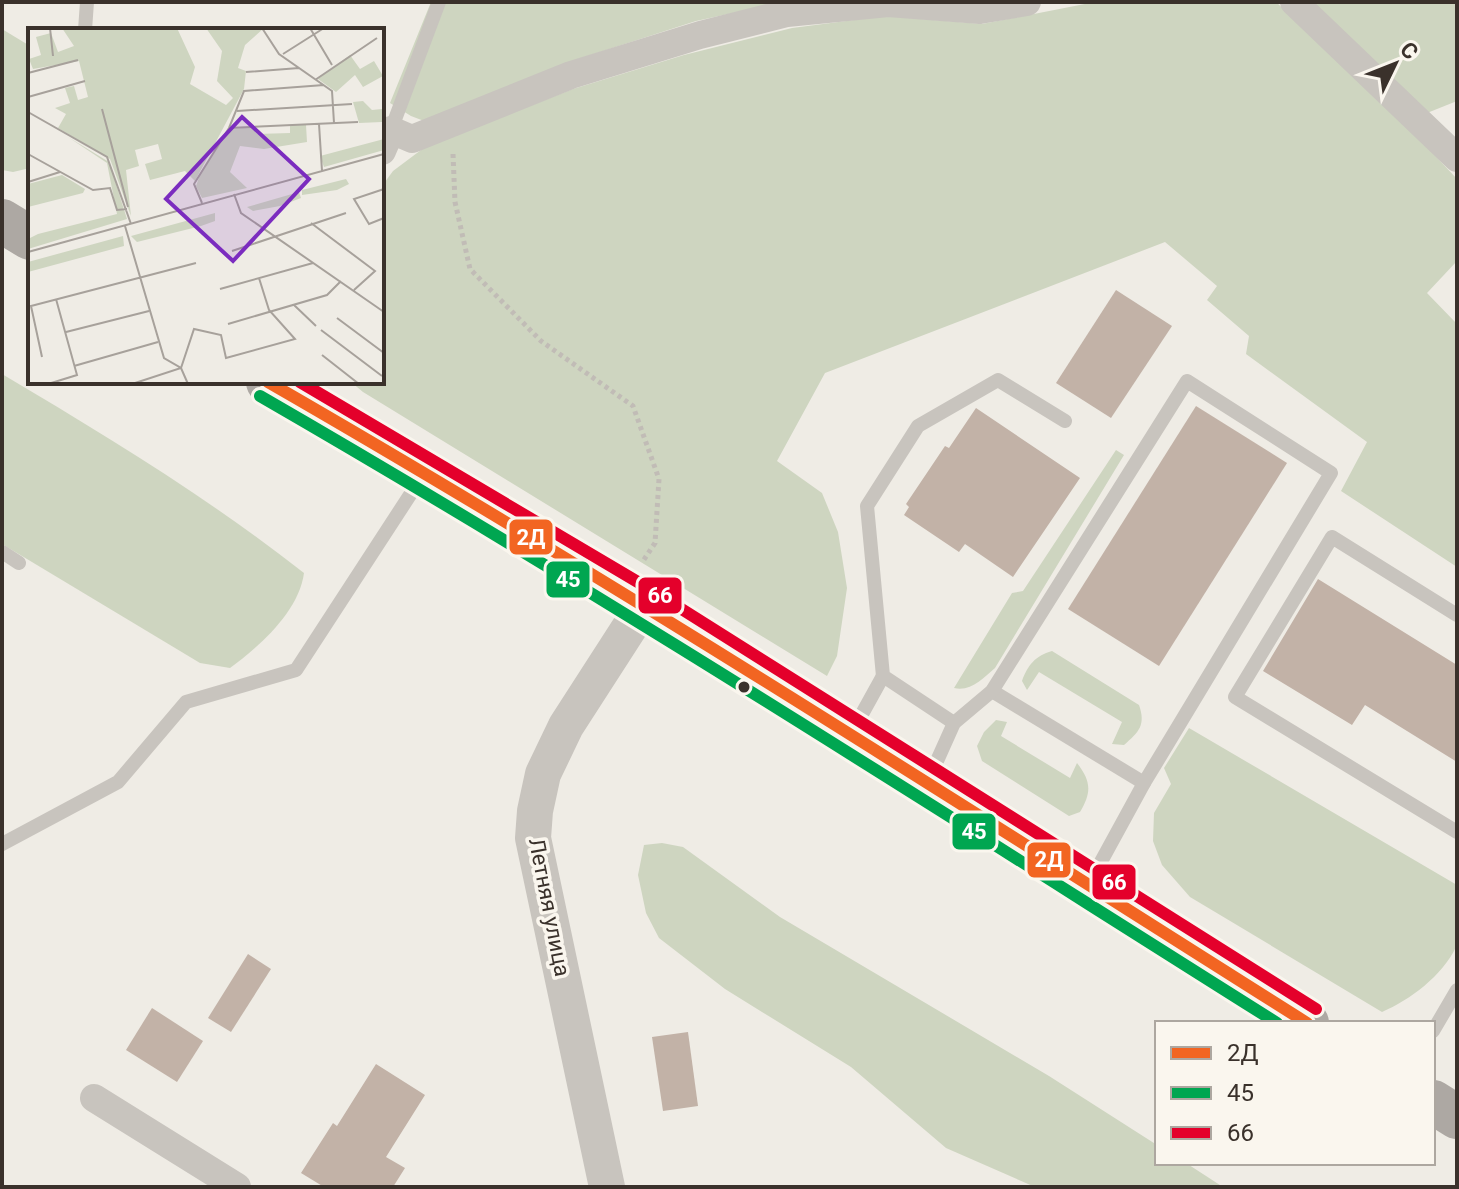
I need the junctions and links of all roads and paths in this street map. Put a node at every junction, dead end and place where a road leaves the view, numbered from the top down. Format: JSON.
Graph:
{"nodes":[{"id":1,"x":87,"y":2,"type":"edge"},
{"id":2,"x":439,"y":2,"type":"edge"},
{"id":3,"x":1027,"y":2,"type":"edge"},
{"id":4,"x":1294,"y":2,"type":"edge"},
{"id":5,"x":85,"y":28,"type":"edge"},
{"id":6,"x":451,"y":124,"type":"junction"},
{"id":7,"x":386,"y":140,"type":"edge"},
{"id":8,"x":1457,"y":158,"type":"edge"},
{"id":9,"x":2,"y":221,"type":"edge"},
{"id":10,"x":28,"y":237,"type":"edge"},
{"id":11,"x":276,"y":384,"type":"edge"},
{"id":12,"x":1065,"y":421,"type":"dead end"},
{"id":13,"x":424,"y":472,"type":"junction"},
{"id":14,"x":2,"y":552,"type":"edge"},
{"id":15,"x":19,"y":563,"type":"dead end"},
{"id":16,"x":634,"y":598,"type":"junction"},
{"id":17,"x":1457,"y":615,"type":"edge"},
{"id":18,"x":883,"y":676,"type":"junction"},
{"id":19,"x":992,"y":691,"type":"junction"},
{"id":20,"x":954,"y":723,"type":"junction"},
{"id":21,"x":851,"y":733,"type":"junction"},
{"id":22,"x":927,"y":782,"type":"junction"},
{"id":23,"x":1144,"y":783,"type":"junction"},
{"id":24,"x":1457,"y":832,"type":"edge"},
{"id":25,"x":2,"y":844,"type":"edge"},
{"id":26,"x":1089,"y":884,"type":"junction"},
{"id":27,"x":1457,"y":990,"type":"edge"},
{"id":28,"x":1304,"y":1021,"type":"edge"},
{"id":29,"x":1435,"y":1028,"type":"edge"},
{"id":30,"x":94,"y":1098,"type":"dead end"},
{"id":31,"x":1435,"y":1103,"type":"edge"},
{"id":32,"x":1457,"y":1117,"type":"edge"},
{"id":33,"x":237,"y":1187,"type":"edge"},
{"id":34,"x":607,"y":1187,"type":"edge"}],
"edges":[{"from":1,"to":5,"type":"lane"},
{"from":2,"to":7,"type":"lane"},
{"from":3,"to":6,"type":"street"},
{"from":4,"to":8,"type":"street"},
{"from":6,"to":7,"type":"street"},
{"from":6,"to":16,"type":"path"},
{"from":9,"to":10,"type":"main road"},
{"from":11,"to":13,"type":"main road"},
{"from":12,"to":18,"type":"lane"},
{"from":13,"to":16,"type":"main road"},
{"from":13,"to":25,"type":"lane"},
{"from":14,"to":15,"type":"lane"},
{"from":16,"to":21,"type":"main road"},
{"from":16,"to":34,"type":"street","name":"Летняя улица"},
{"from":17,"to":24,"type":"lane"},
{"from":18,"to":20,"type":"lane"},
{"from":18,"to":21,"type":"lane"},
{"from":19,"to":20,"type":"lane"},
{"from":19,"to":23,"type":"lane"},
{"from":19,"to":23,"type":"lane"},
{"from":20,"to":22,"type":"lane"},
{"from":21,"to":22,"type":"main road"},
{"from":22,"to":26,"type":"main road"},
{"from":23,"to":26,"type":"lane"},
{"from":26,"to":28,"type":"main road"},
{"from":27,"to":29,"type":"lane"},
{"from":30,"to":33,"type":"street"},
{"from":31,"to":32,"type":"main road"}]}
